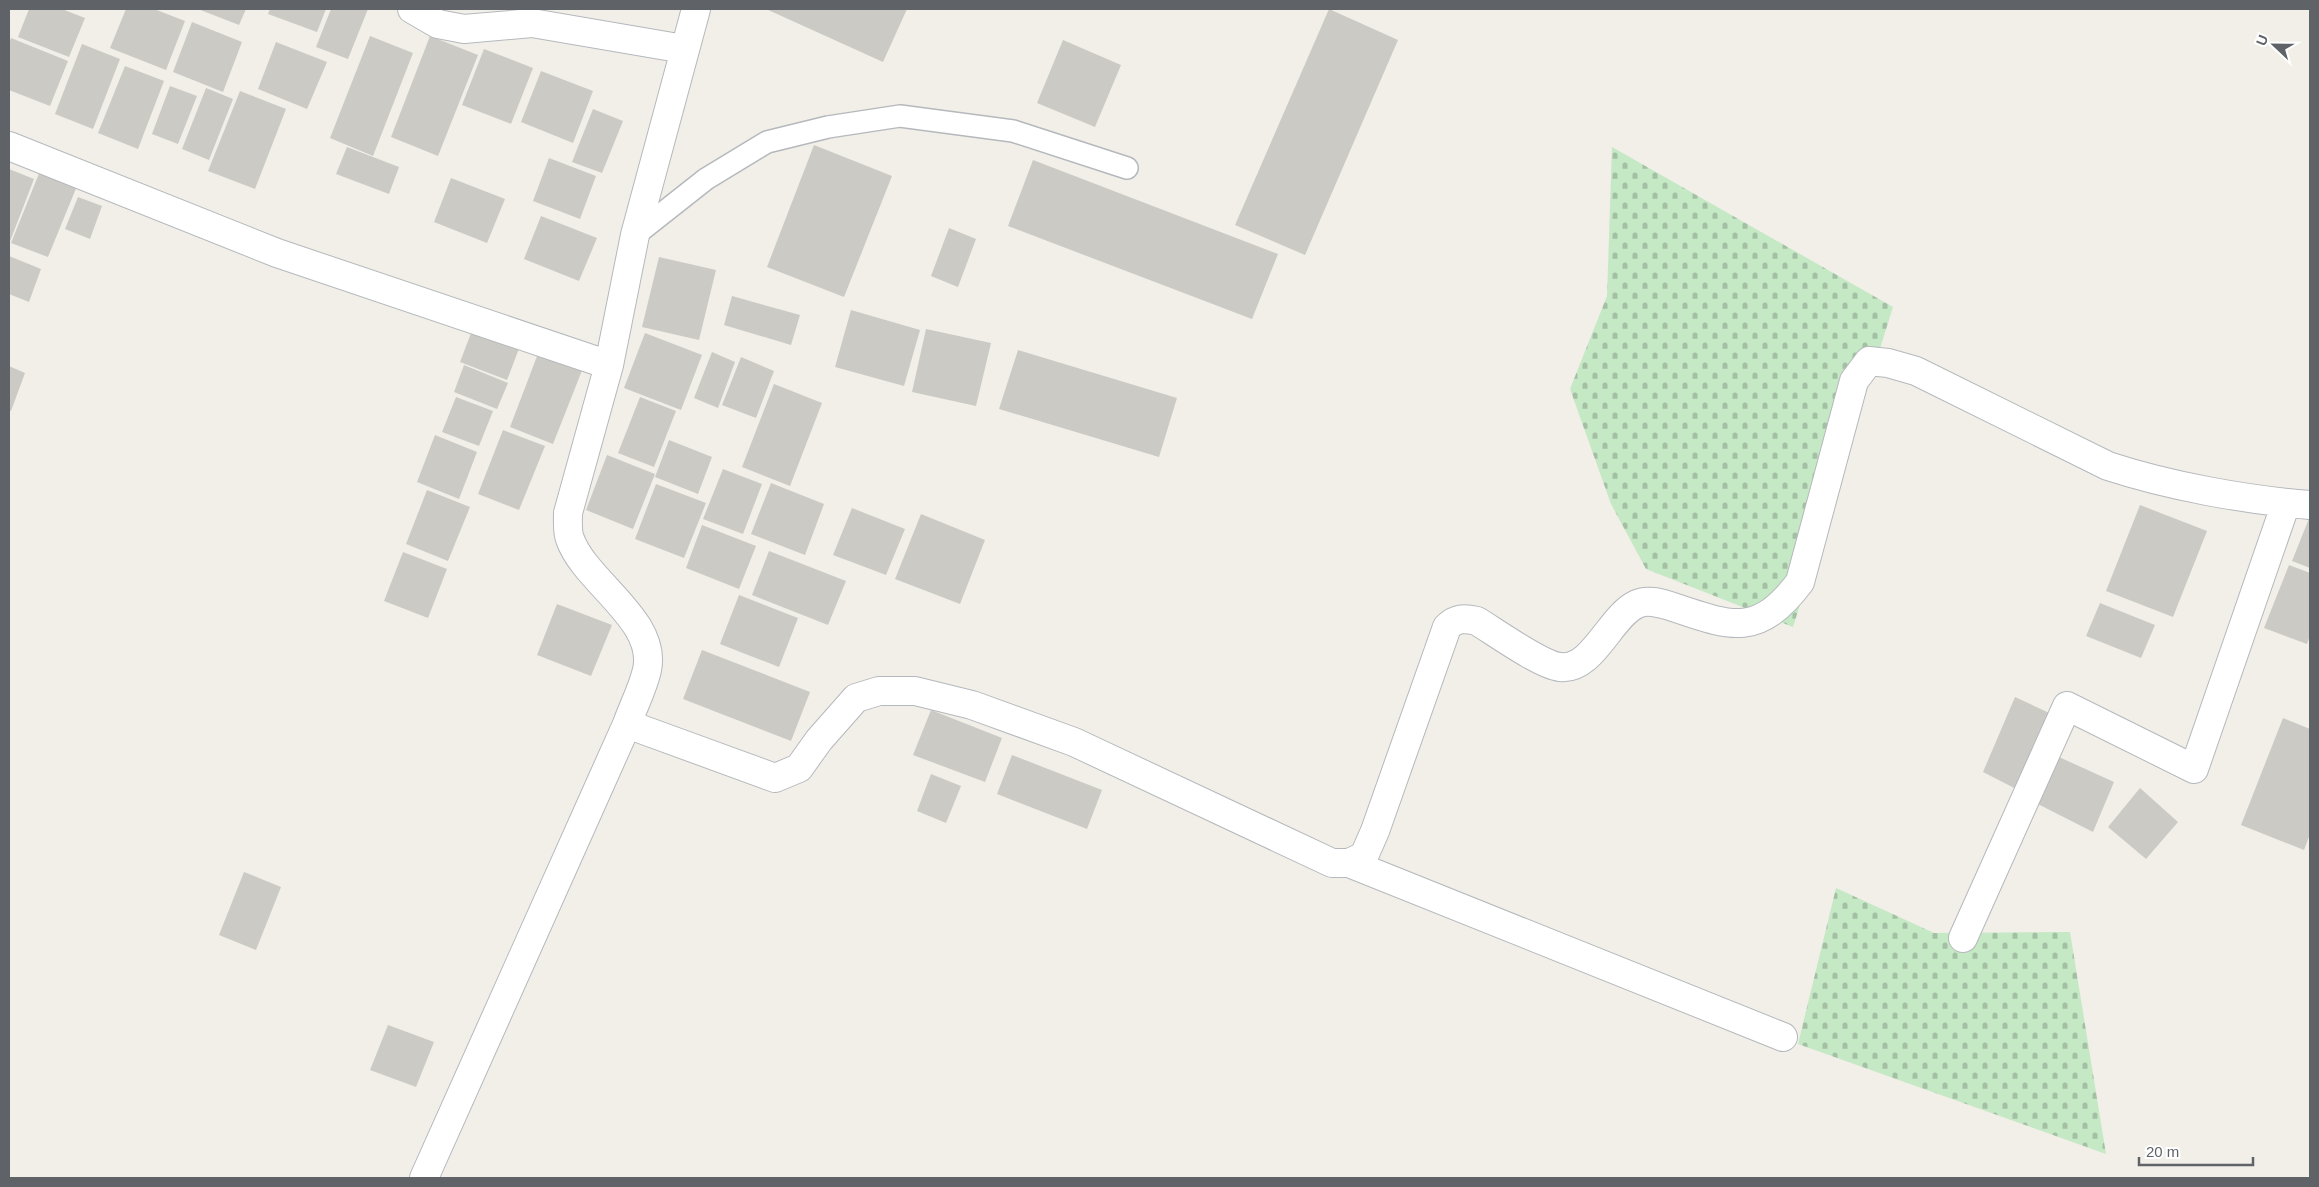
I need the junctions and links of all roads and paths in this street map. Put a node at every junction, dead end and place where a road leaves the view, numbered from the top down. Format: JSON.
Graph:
{"nodes":[{"id":1,"x":412,"y":9,"type":"edge"},
{"id":2,"x":696,"y":9,"type":"edge"},
{"id":3,"x":684,"y":49,"type":"junction"},
{"id":4,"x":9,"y":146,"type":"edge"},
{"id":5,"x":1127,"y":168,"type":"dead end"},
{"id":6,"x":635,"y":235,"type":"junction"},
{"id":7,"x":609,"y":365,"type":"junction"},
{"id":8,"x":2298,"y":504,"type":"edge"},
{"id":9,"x":627,"y":724,"type":"junction"},
{"id":10,"x":1349,"y":863,"type":"junction"},
{"id":11,"x":1963,"y":938,"type":"dead end"},
{"id":12,"x":1783,"y":1037,"type":"dead end"},
{"id":13,"x":424,"y":1178,"type":"edge"}],
"edges":[{"from":1,"to":3,"type":"street"},
{"from":2,"to":3,"type":"street"},
{"from":3,"to":6,"type":"street"},
{"from":4,"to":7,"type":"street"},
{"from":5,"to":6,"type":"lane"},
{"from":6,"to":7,"type":"street"},
{"from":7,"to":9,"type":"street"},
{"from":8,"to":10,"type":"street"},
{"from":8,"to":11,"type":"street"},
{"from":9,"to":10,"type":"street"},
{"from":9,"to":13,"type":"street"},
{"from":10,"to":12,"type":"street"}]}
